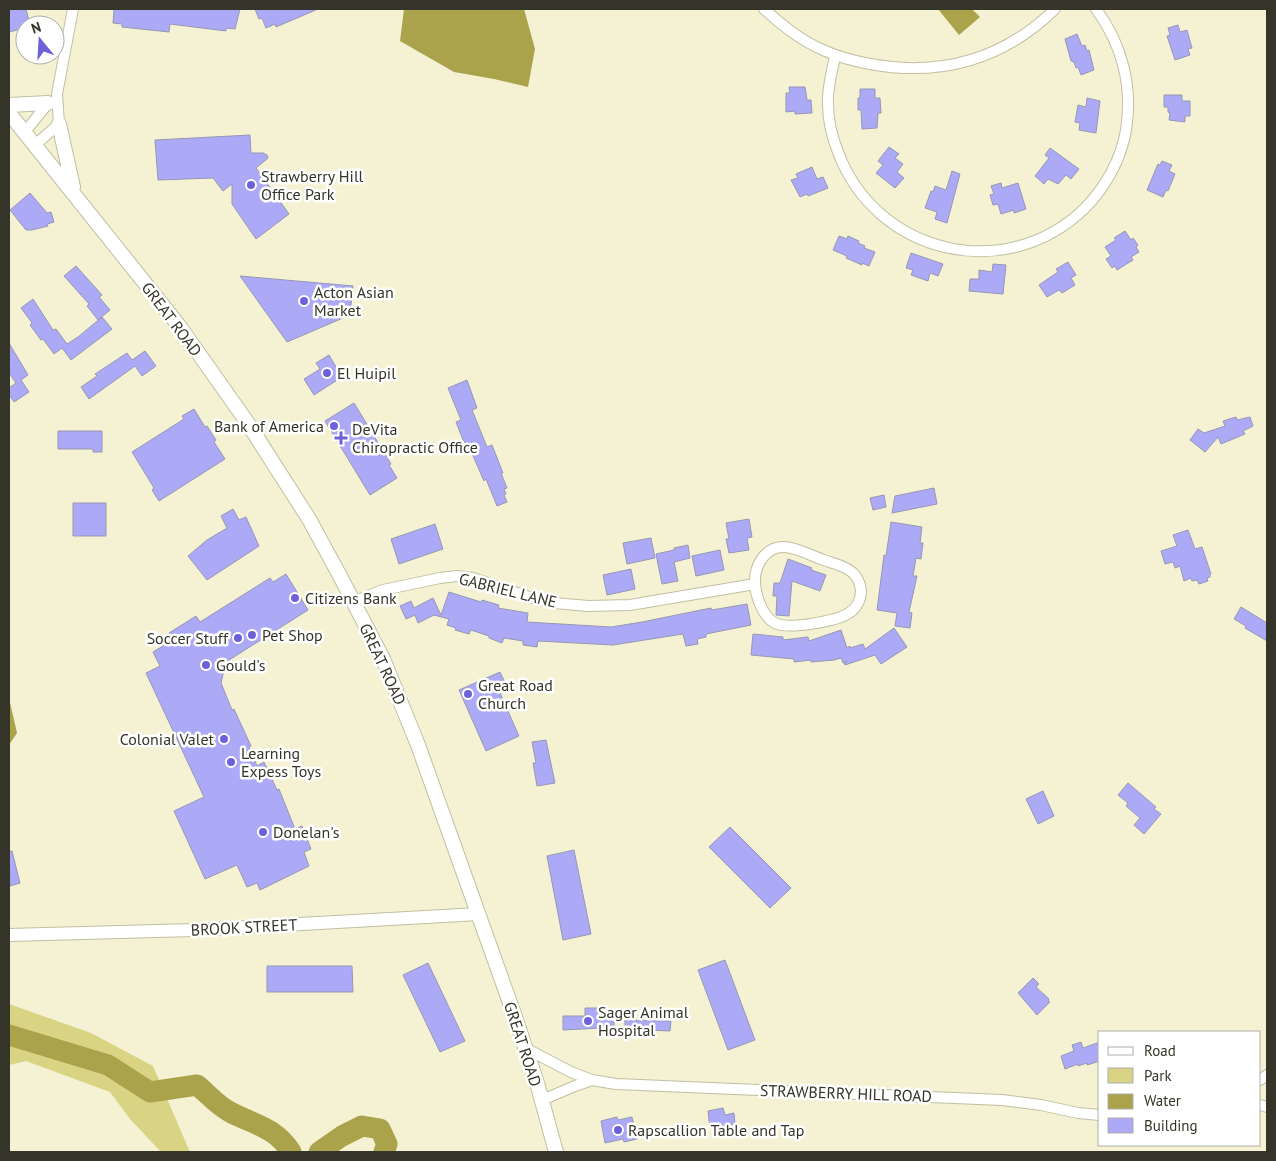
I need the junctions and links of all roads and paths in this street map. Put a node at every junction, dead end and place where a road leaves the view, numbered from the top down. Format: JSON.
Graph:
{"nodes":[{"id":1,"x":73,"y":9,"type":"edge"},
{"id":2,"x":764,"y":9,"type":"edge"},
{"id":3,"x":1056,"y":9,"type":"edge"},
{"id":4,"x":1096,"y":9,"type":"edge"},
{"id":5,"x":835,"y":56,"type":"junction"},
{"id":6,"x":52,"y":99,"type":"junction"},
{"id":7,"x":9,"y":105,"type":"edge"},
{"id":8,"x":9,"y":113,"type":"edge"},
{"id":9,"x":59,"y":124,"type":"junction"},
{"id":10,"x":25,"y":132,"type":"junction"},
{"id":11,"x":35,"y":146,"type":"junction"},
{"id":12,"x":74,"y":193,"type":"junction"},
{"id":13,"x":755,"y":584,"type":"junction"},
{"id":14,"x":353,"y":602,"type":"junction"},
{"id":15,"x":479,"y":914,"type":"junction"},
{"id":16,"x":9,"y":935,"type":"edge"},
{"id":17,"x":525,"y":1048,"type":"junction"},
{"id":18,"x":592,"y":1080,"type":"junction"},
{"id":19,"x":542,"y":1100,"type":"junction"},
{"id":20,"x":1098,"y":1115,"type":"edge"},
{"id":21,"x":556,"y":1152,"type":"edge"}],
"edges":[{"from":1,"to":6,"type":"street"},
{"from":2,"to":5,"type":"street"},
{"from":3,"to":5,"type":"street"},
{"from":4,"to":5,"type":"street"},
{"from":6,"to":7,"type":"main road"},
{"from":6,"to":9,"type":"street"},
{"from":6,"to":10,"type":"street"},
{"from":8,"to":10,"type":"main road","name":"GREAT ROAD"},
{"from":9,"to":11,"type":"street"},
{"from":9,"to":12,"type":"main road"},
{"from":10,"to":11,"type":"main road","name":"GREAT ROAD"},
{"from":11,"to":12,"type":"main road","name":"GREAT ROAD"},
{"from":12,"to":14,"type":"main road","name":"GREAT ROAD"},
{"from":13,"to":13,"type":"street"},
{"from":13,"to":14,"type":"street","name":"GABRIEL LANE"},
{"from":14,"to":15,"type":"main road","name":"GREAT ROAD"},
{"from":15,"to":16,"type":"street","name":"BROOK STREET"},
{"from":15,"to":17,"type":"main road","name":"GREAT ROAD"},
{"from":17,"to":18,"type":"street","name":"STRAWBERRY HILL ROAD"},
{"from":17,"to":19,"type":"main road","name":"GREAT ROAD"},
{"from":18,"to":19,"type":"street","name":"STRAWBERRY HILL ROAD"},
{"from":18,"to":20,"type":"street","name":"STRAWBERRY HILL ROAD"},
{"from":19,"to":21,"type":"main road","name":"GREAT ROAD"}]}
